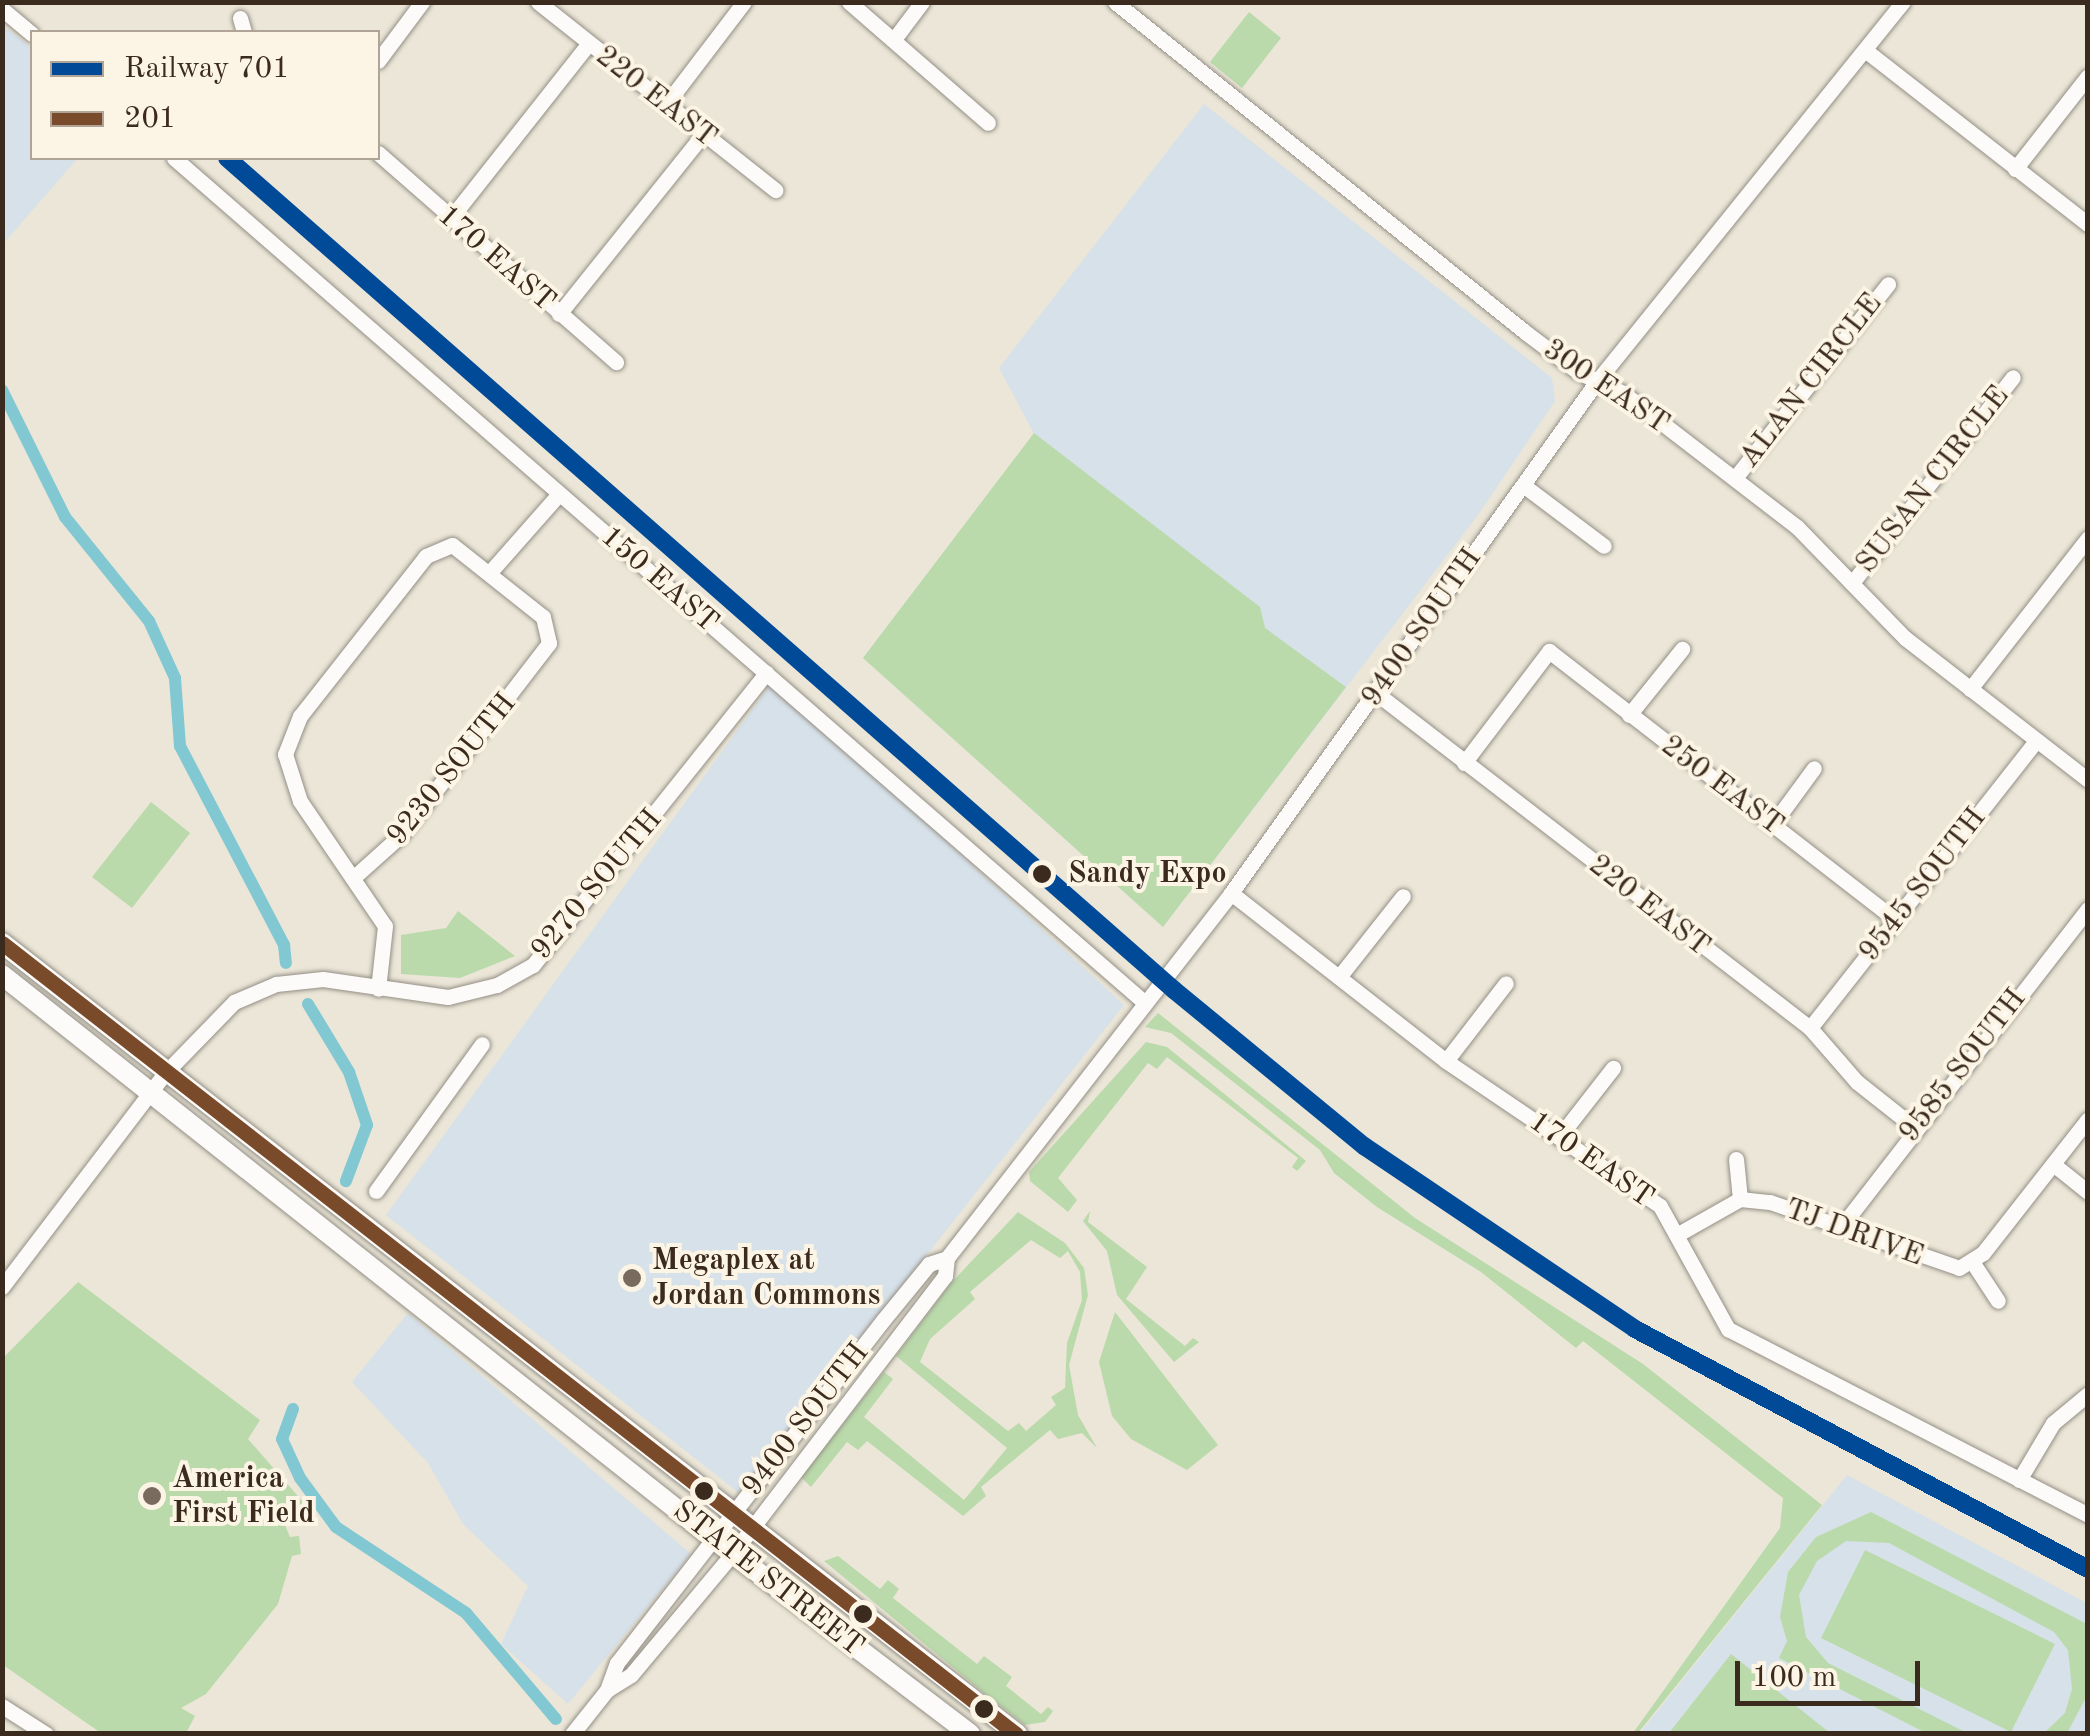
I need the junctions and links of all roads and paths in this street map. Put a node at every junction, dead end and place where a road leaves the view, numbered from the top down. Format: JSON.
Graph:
{"nodes":[{"id":1,"x":422,"y":2,"type":"edge"},
{"id":2,"x":744,"y":2,"type":"edge"},
{"id":3,"x":849,"y":2,"type":"edge"},
{"id":4,"x":922,"y":2,"type":"edge"},
{"id":5,"x":1115,"y":2,"type":"edge"},
{"id":6,"x":1902,"y":2,"type":"edge"},
{"id":7,"x":548,"y":5,"type":"edge"},
{"id":8,"x":2,"y":9,"type":"edge"},
{"id":9,"x":30,"y":32,"type":"edge"},
{"id":10,"x":894,"y":38,"type":"junction"},
{"id":11,"x":588,"y":44,"type":"junction"},
{"id":12,"x":1865,"y":50,"type":"junction"},
{"id":13,"x":380,"y":58,"type":"edge"},
{"id":14,"x":2088,"y":76,"type":"edge"},
{"id":15,"x":667,"y":103,"type":"junction"},
{"id":16,"x":988,"y":123,"type":"dead end"},
{"id":17,"x":703,"y":134,"type":"junction"},
{"id":18,"x":380,"y":155,"type":"edge"},
{"id":19,"x":176,"y":160,"type":"edge"},
{"id":20,"x":2016,"y":168,"type":"junction"},
{"id":21,"x":776,"y":190,"type":"dead end"},
{"id":22,"x":450,"y":219,"type":"junction"},
{"id":23,"x":2088,"y":224,"type":"edge"},
{"id":24,"x":1888,"y":284,"type":"dead end"},
{"id":25,"x":559,"y":314,"type":"junction"},
{"id":26,"x":616,"y":362,"type":"dead end"},
{"id":27,"x":2014,"y":377,"type":"dead end"},
{"id":28,"x":1597,"y":381,"type":"junction"},
{"id":29,"x":1735,"y":478,"type":"junction"},
{"id":30,"x":1523,"y":485,"type":"junction"},
{"id":31,"x":559,"y":494,"type":"junction"},
{"id":32,"x":2088,"y":538,"type":"edge"},
{"id":33,"x":1604,"y":546,"type":"dead end"},
{"id":34,"x":490,"y":572,"type":"junction"},
{"id":35,"x":1852,"y":582,"type":"junction"},
{"id":36,"x":1682,"y":649,"type":"dead end"},
{"id":37,"x":766,"y":672,"type":"junction"},
{"id":38,"x":1970,"y":689,"type":"junction"},
{"id":39,"x":1376,"y":693,"type":"junction"},
{"id":40,"x":1629,"y":715,"type":"junction"},
{"id":41,"x":2036,"y":741,"type":"junction"},
{"id":42,"x":1464,"y":762,"type":"junction"},
{"id":43,"x":1814,"y":768,"type":"dead end"},
{"id":44,"x":2088,"y":780,"type":"edge"},
{"id":45,"x":1773,"y":824,"type":"junction"},
{"id":46,"x":353,"y":878,"type":"junction"},
{"id":47,"x":1231,"y":893,"type":"junction"},
{"id":48,"x":1402,"y":896,"type":"dead end"},
{"id":49,"x":2088,"y":908,"type":"edge"},
{"id":50,"x":1896,"y":920,"type":"junction"},
{"id":51,"x":2,"y":942,"type":"edge"},
{"id":52,"x":2,"y":975,"type":"edge"},
{"id":53,"x":1339,"y":977,"type":"junction"},
{"id":54,"x":1506,"y":983,"type":"dead end"},
{"id":55,"x":378,"y":988,"type":"junction"},
{"id":56,"x":1144,"y":1002,"type":"junction"},
{"id":57,"x":1810,"y":1028,"type":"junction"},
{"id":58,"x":482,"y":1044,"type":"dead end"},
{"id":59,"x":1446,"y":1061,"type":"junction"},
{"id":60,"x":1614,"y":1068,"type":"dead end"},
{"id":61,"x":166,"y":1072,"type":"junction"},
{"id":62,"x":151,"y":1092,"type":"junction"},
{"id":63,"x":2088,"y":1119,"type":"edge"},
{"id":64,"x":1915,"y":1128,"type":"junction"},
{"id":65,"x":1559,"y":1137,"type":"junction"},
{"id":66,"x":1736,"y":1159,"type":"dead end"},
{"id":67,"x":2052,"y":1164,"type":"junction"},
{"id":68,"x":376,"y":1191,"type":"dead end"},
{"id":69,"x":2088,"y":1192,"type":"edge"},
{"id":70,"x":1740,"y":1199,"type":"junction"},
{"id":71,"x":1841,"y":1227,"type":"junction"},
{"id":72,"x":1680,"y":1234,"type":"junction"},
{"id":73,"x":947,"y":1258,"type":"junction"},
{"id":74,"x":1973,"y":1263,"type":"junction"},
{"id":75,"x":2,"y":1287,"type":"edge"},
{"id":76,"x":1998,"y":1301,"type":"dead end"},
{"id":77,"x":2088,"y":1394,"type":"edge"},
{"id":78,"x":2019,"y":1480,"type":"junction"},
{"id":79,"x":735,"y":1511,"type":"junction"},
{"id":80,"x":2088,"y":1515,"type":"edge"},
{"id":81,"x":753,"y":1525,"type":"junction"},
{"id":82,"x":714,"y":1539,"type":"junction"},
{"id":83,"x":733,"y":1553,"type":"junction"},
{"id":84,"x":607,"y":1690,"type":"junction"},
{"id":85,"x":2,"y":1706,"type":"edge"},
{"id":86,"x":46,"y":1734,"type":"edge"},
{"id":87,"x":572,"y":1734,"type":"edge"},
{"id":88,"x":970,"y":1734,"type":"edge"},
{"id":89,"x":1017,"y":1734,"type":"edge"}],
"edges":[{"from":1,"to":13,"type":"street"},
{"from":2,"to":15,"type":"street"},
{"from":3,"to":10,"type":"street"},
{"from":4,"to":10,"type":"street"},
{"from":5,"to":28,"type":"street","name":"300 EAST"},
{"from":6,"to":12,"type":"street","name":"9400 SOUTH"},
{"from":7,"to":11,"type":"street","name":"220 EAST"},
{"from":8,"to":9,"type":"street"},
{"from":10,"to":16,"type":"street"},
{"from":11,"to":15,"type":"street","name":"220 EAST"},
{"from":11,"to":22,"type":"street"},
{"from":12,"to":20,"type":"street"},
{"from":12,"to":28,"type":"street","name":"9400 SOUTH"},
{"from":14,"to":20,"type":"street"},
{"from":15,"to":17,"type":"street","name":"220 EAST"},
{"from":17,"to":21,"type":"street","name":"220 EAST"},
{"from":17,"to":25,"type":"street"},
{"from":18,"to":22,"type":"street","name":"170 EAST"},
{"from":19,"to":31,"type":"street","name":"150 EAST"},
{"from":20,"to":23,"type":"street"},
{"from":22,"to":25,"type":"street","name":"170 EAST"},
{"from":24,"to":29,"type":"street","name":"ALAN CIRCLE"},
{"from":25,"to":26,"type":"street","name":"170 EAST"},
{"from":27,"to":35,"type":"street","name":"SUSAN CIRCLE"},
{"from":28,"to":29,"type":"street","name":"300 EAST"},
{"from":28,"to":30,"type":"street","name":"9400 SOUTH"},
{"from":29,"to":35,"type":"street","name":"300 EAST"},
{"from":30,"to":33,"type":"street"},
{"from":30,"to":39,"type":"street","name":"9400 SOUTH"},
{"from":31,"to":34,"type":"street"},
{"from":31,"to":37,"type":"street","name":"150 EAST"},
{"from":32,"to":38,"type":"street"},
{"from":34,"to":46,"type":"street","name":"9230 SOUTH"},
{"from":34,"to":46,"type":"street"},
{"from":35,"to":38,"type":"street","name":"300 EAST"},
{"from":36,"to":40,"type":"street"},
{"from":37,"to":55,"type":"street","name":"9270 SOUTH"},
{"from":37,"to":56,"type":"street","name":"150 EAST"},
{"from":38,"to":41,"type":"street","name":"300 EAST"},
{"from":39,"to":42,"type":"street","name":"220 EAST"},
{"from":39,"to":47,"type":"street","name":"9400 SOUTH"},
{"from":40,"to":42,"type":"street","name":"250 EAST"},
{"from":40,"to":45,"type":"street","name":"250 EAST"},
{"from":41,"to":44,"type":"street","name":"300 EAST"},
{"from":41,"to":50,"type":"street","name":"9545 SOUTH"},
{"from":42,"to":57,"type":"street","name":"220 EAST"},
{"from":43,"to":45,"type":"street"},
{"from":45,"to":50,"type":"street","name":"250 EAST"},
{"from":46,"to":55,"type":"street"},
{"from":47,"to":53,"type":"street","name":"170 EAST"},
{"from":47,"to":56,"type":"street","name":"9400 SOUTH"},
{"from":48,"to":53,"type":"street"},
{"from":49,"to":64,"type":"street","name":"9585 SOUTH"},
{"from":50,"to":57,"type":"street","name":"9545 SOUTH"},
{"from":51,"to":61,"type":"main road","name":"STATE STREET"},
{"from":52,"to":62,"type":"main road","name":"STATE STREET"},
{"from":53,"to":59,"type":"street","name":"170 EAST"},
{"from":54,"to":59,"type":"street"},
{"from":55,"to":61,"type":"street","name":"9270 SOUTH"},
{"from":56,"to":73,"type":"street","name":"9400 SOUTH"},
{"from":57,"to":64,"type":"street","name":"220 EAST"},
{"from":58,"to":68,"type":"street"},
{"from":59,"to":65,"type":"street","name":"170 EAST"},
{"from":60,"to":65,"type":"street"},
{"from":61,"to":62,"type":"street","name":"9270 SOUTH"},
{"from":61,"to":79,"type":"main road","name":"STATE STREET"},
{"from":62,"to":75,"type":"street","name":"9270 SOUTH"},
{"from":62,"to":82,"type":"main road","name":"STATE STREET"},
{"from":63,"to":67,"type":"street"},
{"from":64,"to":71,"type":"street","name":"9585 SOUTH"},
{"from":65,"to":72,"type":"street","name":"170 EAST"},
{"from":66,"to":70,"type":"street"},
{"from":67,"to":69,"type":"street"},
{"from":67,"to":74,"type":"street"},
{"from":70,"to":71,"type":"street","name":"TJ DRIVE"},
{"from":70,"to":72,"type":"street"},
{"from":71,"to":74,"type":"street","name":"TJ DRIVE"},
{"from":72,"to":78,"type":"street","name":"170 EAST"},
{"from":73,"to":79,"type":"street","name":"9400 SOUTH"},
{"from":73,"to":81,"type":"street","name":"9400 SOUTH"},
{"from":74,"to":76,"type":"street"},
{"from":77,"to":78,"type":"street"},
{"from":78,"to":80,"type":"street","name":"170 EAST"},
{"from":79,"to":81,"type":"main road","name":"STATE STREET"},
{"from":79,"to":82,"type":"street","name":"9400 SOUTH"},
{"from":81,"to":83,"type":"street","name":"9400 SOUTH"},
{"from":81,"to":89,"type":"main road","name":"STATE STREET"},
{"from":82,"to":83,"type":"main road","name":"STATE STREET"},
{"from":82,"to":84,"type":"street","name":"9400 SOUTH"},
{"from":83,"to":84,"type":"street","name":"9400 SOUTH"},
{"from":83,"to":88,"type":"main road","name":"STATE STREET"},
{"from":84,"to":87,"type":"street","name":"9400 SOUTH"},
{"from":85,"to":86,"type":"street"}]}
